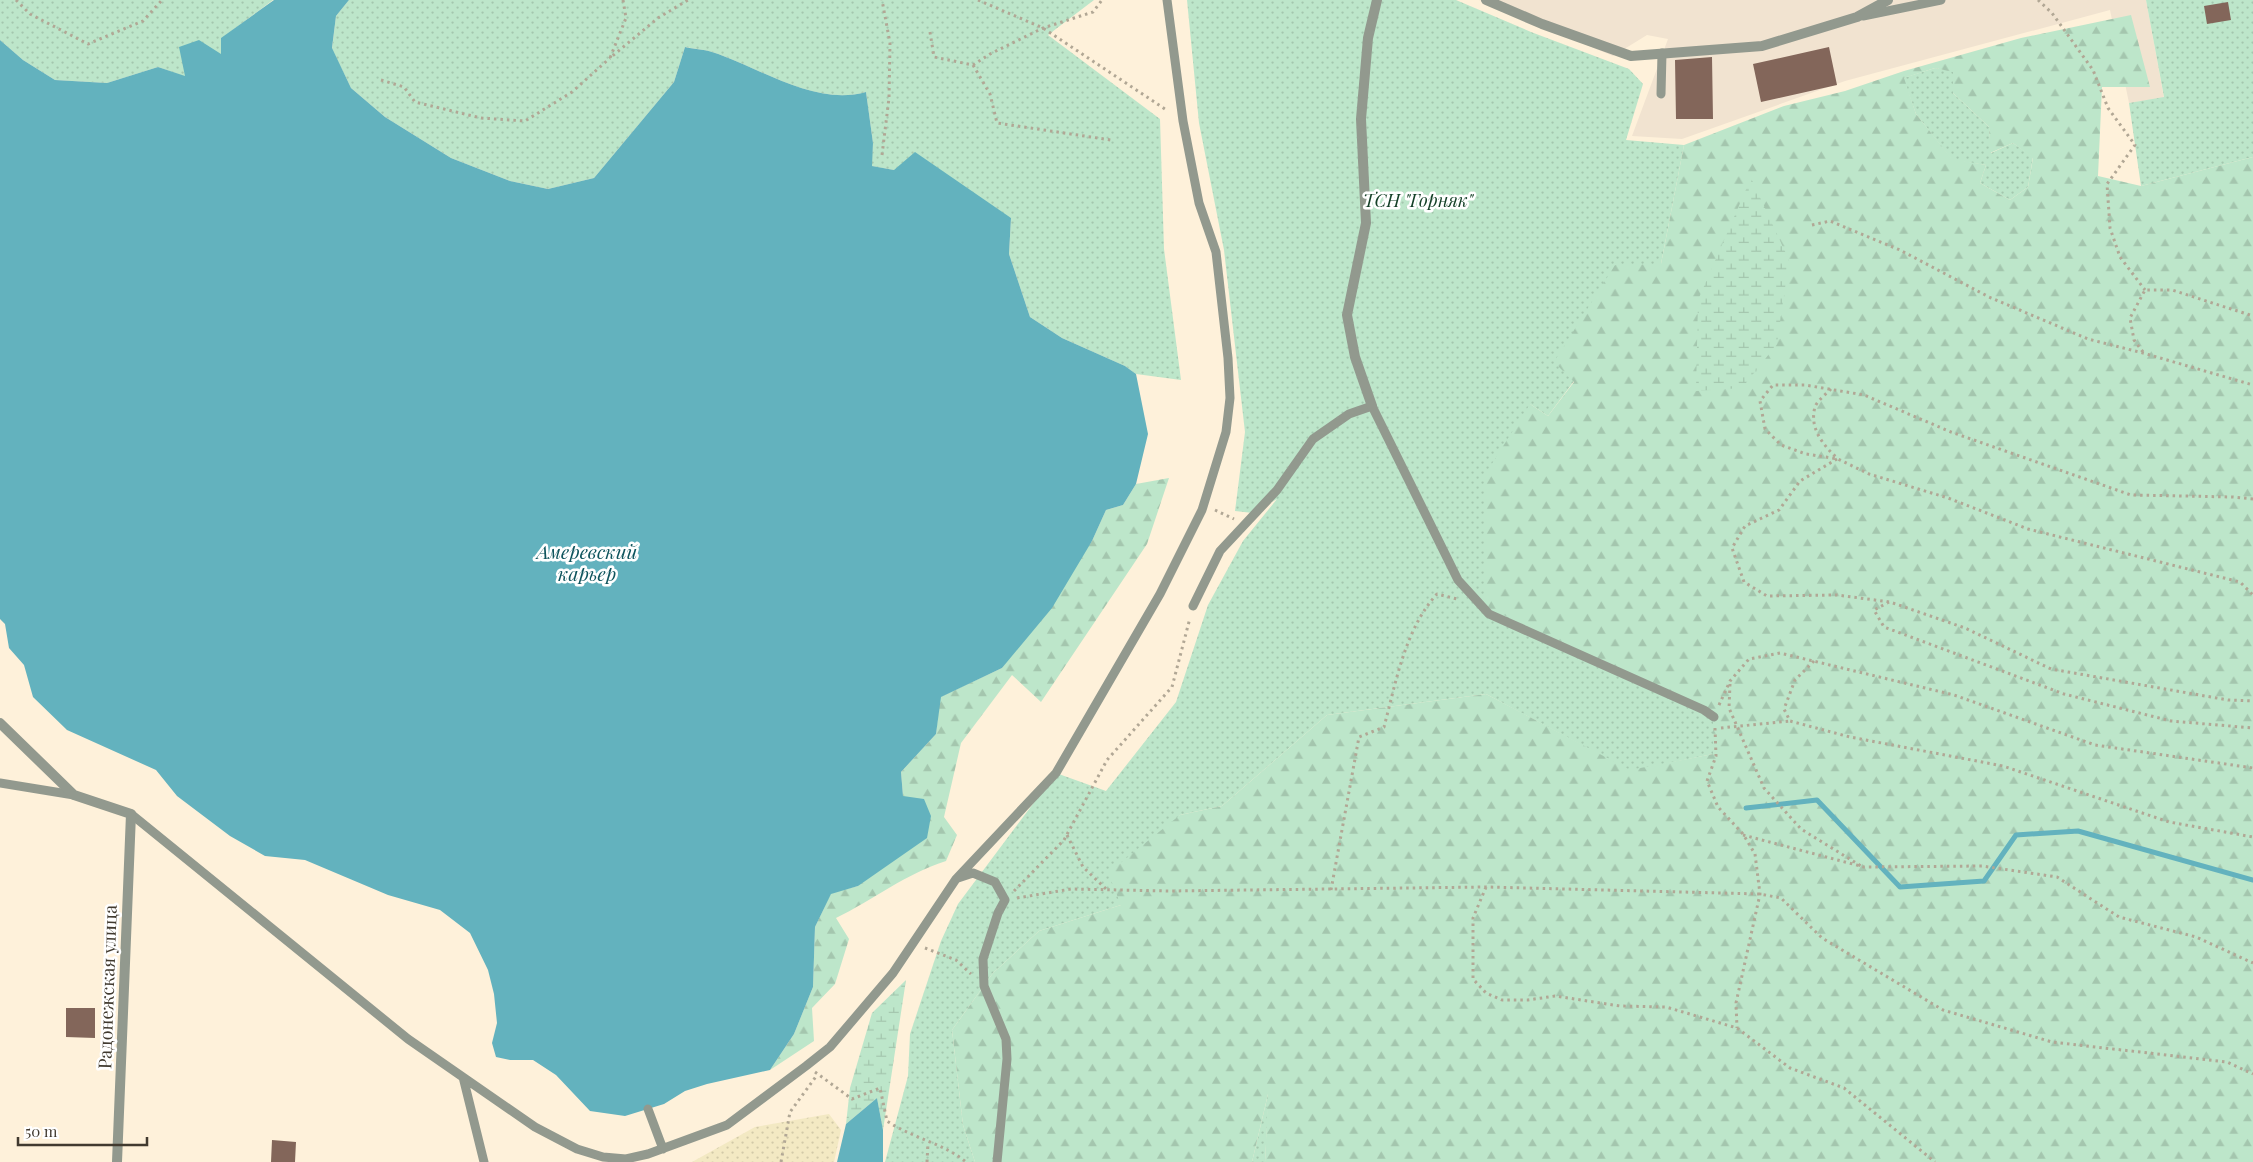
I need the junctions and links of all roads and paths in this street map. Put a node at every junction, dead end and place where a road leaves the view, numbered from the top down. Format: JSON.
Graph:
{"nodes":[{"id":1,"x":16,"y":0,"type":"edge"},
{"id":2,"x":162,"y":0,"type":"edge"},
{"id":3,"x":623,"y":0,"type":"edge"},
{"id":4,"x":688,"y":0,"type":"edge"},
{"id":5,"x":882,"y":0,"type":"edge"},
{"id":6,"x":978,"y":0,"type":"edge"},
{"id":7,"x":1102,"y":0,"type":"edge"},
{"id":8,"x":1166,"y":0,"type":"edge"},
{"id":9,"x":1377,"y":0,"type":"edge"},
{"id":10,"x":1486,"y":0,"type":"edge"},
{"id":11,"x":1888,"y":0,"type":"edge"},
{"id":12,"x":1941,"y":0,"type":"edge"},
{"id":13,"x":2038,"y":0,"type":"edge"},
{"id":14,"x":1858,"y":17,"type":"junction"},
{"id":15,"x":1043,"y":28,"type":"junction"},
{"id":16,"x":930,"y":32,"type":"dead end"},
{"id":17,"x":1662,"y":53,"type":"junction"},
{"id":18,"x":610,"y":58,"type":"junction"},
{"id":19,"x":973,"y":65,"type":"junction"},
{"id":20,"x":381,"y":80,"type":"dead end"},
{"id":21,"x":1662,"y":94,"type":"dead end"},
{"id":22,"x":1183,"y":121,"type":"junction"},
{"id":23,"x":1111,"y":140,"type":"dead end"},
{"id":24,"x":882,"y":155,"type":"dead end"},
{"id":25,"x":1812,"y":225,"type":"dead end"},
{"id":26,"x":2145,"y":290,"type":"junction"},
{"id":27,"x":2253,"y":316,"type":"edge"},
{"id":28,"x":2143,"y":353,"type":"junction"},
{"id":29,"x":2253,"y":385,"type":"edge"},
{"id":30,"x":1831,"y":390,"type":"junction"},
{"id":31,"x":1372,"y":406,"type":"junction"},
{"id":32,"x":1838,"y":459,"type":"junction"},
{"id":33,"x":2253,"y":499,"type":"edge"},
{"id":34,"x":1212,"y":509,"type":"dead end"},
{"id":35,"x":1235,"y":519,"type":"dead end"},
{"id":36,"x":2253,"y":595,"type":"edge"},
{"id":37,"x":1890,"y":602,"type":"junction"},
{"id":38,"x":1480,"y":605,"type":"junction"},
{"id":39,"x":1194,"y":606,"type":"joint"},
{"id":40,"x":1815,"y":661,"type":"junction"},
{"id":41,"x":1730,"y":681,"type":"junction"},
{"id":42,"x":2253,"y":701,"type":"edge"},
{"id":43,"x":1714,"y":717,"type":"junction"},
{"id":44,"x":1790,"y":721,"type":"junction"},
{"id":45,"x":0,"y":723,"type":"edge"},
{"id":46,"x":1737,"y":726,"type":"junction"},
{"id":47,"x":2253,"y":728,"type":"edge"},
{"id":48,"x":1715,"y":729,"type":"junction"},
{"id":49,"x":2253,"y":768,"type":"edge"},
{"id":50,"x":0,"y":783,"type":"edge"},
{"id":51,"x":74,"y":795,"type":"junction"},
{"id":52,"x":131,"y":814,"type":"junction"},
{"id":53,"x":1743,"y":834,"type":"junction"},
{"id":54,"x":1067,"y":836,"type":"junction"},
{"id":55,"x":2253,"y":838,"type":"edge"},
{"id":56,"x":1864,"y":867,"type":"junction"},
{"id":57,"x":956,"y":879,"type":"junction"},
{"id":58,"x":1486,"y":887,"type":"junction"},
{"id":59,"x":1106,"y":889,"type":"junction"},
{"id":60,"x":1331,"y":890,"type":"junction"},
{"id":61,"x":1760,"y":894,"type":"junction"},
{"id":62,"x":1005,"y":900,"type":"junction"},
{"id":63,"x":912,"y":944,"type":"junction"},
{"id":64,"x":2253,"y":962,"type":"edge"},
{"id":65,"x":984,"y":986,"type":"junction"},
{"id":66,"x":1737,"y":1028,"type":"junction"},
{"id":67,"x":806,"y":1066,"type":"junction"},
{"id":68,"x":818,"y":1074,"type":"junction"},
{"id":69,"x":2253,"y":1074,"type":"edge"},
{"id":70,"x":464,"y":1077,"type":"junction"},
{"id":71,"x":648,"y":1109,"type":"dead end"},
{"id":72,"x":928,"y":1143,"type":"junction"},
{"id":73,"x":663,"y":1149,"type":"junction"},
{"id":74,"x":117,"y":1162,"type":"edge"},
{"id":75,"x":484,"y":1162,"type":"edge"},
{"id":76,"x":781,"y":1162,"type":"edge"},
{"id":77,"x":928,"y":1162,"type":"edge"},
{"id":78,"x":966,"y":1162,"type":"edge"},
{"id":79,"x":997,"y":1162,"type":"edge"},
{"id":80,"x":1935,"y":1162,"type":"edge"}],
"edges":[{"from":1,"to":2,"type":"path"},
{"from":3,"to":18,"type":"path"},
{"from":4,"to":18,"type":"path"},
{"from":5,"to":24,"type":"path"},
{"from":6,"to":15,"type":"path"},
{"from":7,"to":15,"type":"path"},
{"from":8,"to":22,"type":"lane"},
{"from":9,"to":31,"type":"street"},
{"from":10,"to":17,"type":"street"},
{"from":11,"to":14,"type":"street"},
{"from":12,"to":14,"type":"lane"},
{"from":13,"to":26,"type":"path"},
{"from":14,"to":17,"type":"street"},
{"from":15,"to":19,"type":"path"},
{"from":15,"to":22,"type":"path"},
{"from":16,"to":19,"type":"path"},
{"from":17,"to":21,"type":"lane"},
{"from":18,"to":20,"type":"path"},
{"from":19,"to":23,"type":"path"},
{"from":22,"to":57,"type":"lane"},
{"from":25,"to":28,"type":"path"},
{"from":26,"to":27,"type":"path"},
{"from":26,"to":28,"type":"path"},
{"from":28,"to":29,"type":"path"},
{"from":30,"to":32,"type":"path"},
{"from":30,"to":32,"type":"path"},
{"from":30,"to":33,"type":"path"},
{"from":31,"to":38,"type":"lane"},
{"from":31,"to":39,"type":"lane"},
{"from":32,"to":36,"type":"path"},
{"from":32,"to":37,"type":"path"},
{"from":34,"to":35,"type":"path"},
{"from":37,"to":42,"type":"path"},
{"from":37,"to":47,"type":"path"},
{"from":38,"to":43,"type":"lane"},
{"from":38,"to":60,"type":"path"},
{"from":39,"to":54,"type":"path"},
{"from":40,"to":41,"type":"path"},
{"from":40,"to":44,"type":"path"},
{"from":40,"to":49,"type":"path"},
{"from":41,"to":43,"type":"path"},
{"from":41,"to":46,"type":"path"},
{"from":43,"to":48,"type":"path"},
{"from":44,"to":46,"type":"path"},
{"from":44,"to":55,"type":"path"},
{"from":45,"to":51,"type":"street"},
{"from":46,"to":48,"type":"path"},
{"from":46,"to":56,"type":"path"},
{"from":48,"to":53,"type":"path"},
{"from":50,"to":51,"type":"lane"},
{"from":51,"to":52,"type":"street"},
{"from":52,"to":70,"type":"lane"},
{"from":52,"to":74,"type":"street","name":"Радонежская улица"},
{"from":53,"to":56,"type":"path"},
{"from":53,"to":61,"type":"path"},
{"from":54,"to":59,"type":"path"},
{"from":54,"to":62,"type":"path"},
{"from":56,"to":64,"type":"path"},
{"from":57,"to":62,"type":"lane"},
{"from":57,"to":63,"type":"lane"},
{"from":58,"to":60,"type":"path"},
{"from":58,"to":61,"type":"path"},
{"from":58,"to":66,"type":"path"},
{"from":59,"to":60,"type":"path"},
{"from":59,"to":62,"type":"path"},
{"from":61,"to":66,"type":"path"},
{"from":61,"to":69,"type":"path"},
{"from":62,"to":65,"type":"lane"},
{"from":63,"to":65,"type":"path"},
{"from":63,"to":67,"type":"lane"},
{"from":65,"to":79,"type":"lane"},
{"from":66,"to":80,"type":"path"},
{"from":67,"to":68,"type":"path"},
{"from":67,"to":73,"type":"lane"},
{"from":68,"to":72,"type":"path"},
{"from":68,"to":76,"type":"path"},
{"from":70,"to":73,"type":"lane"},
{"from":70,"to":75,"type":"lane"},
{"from":71,"to":73,"type":"lane"},
{"from":72,"to":77,"type":"path"},
{"from":72,"to":78,"type":"path"}]}
